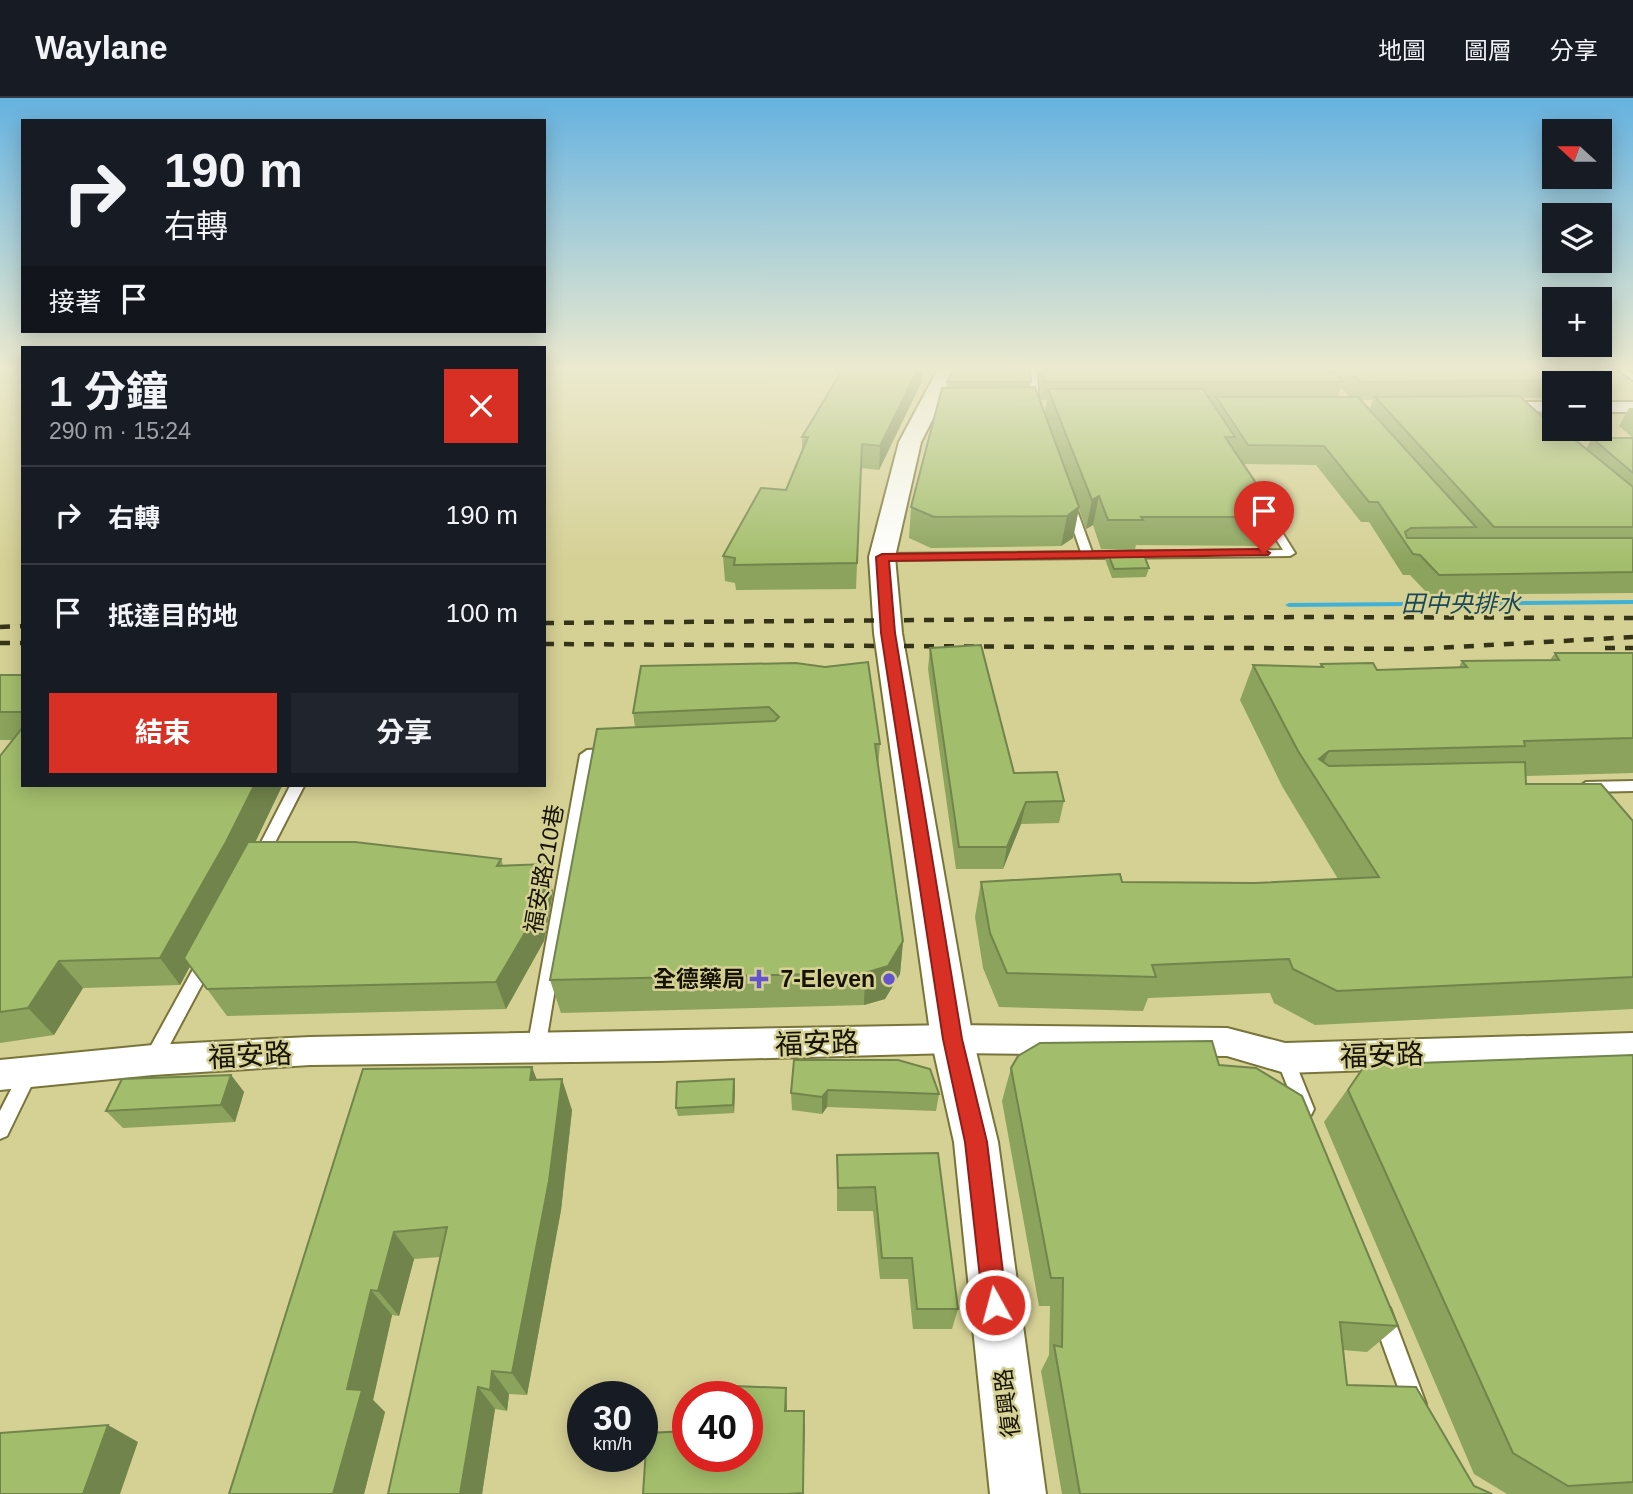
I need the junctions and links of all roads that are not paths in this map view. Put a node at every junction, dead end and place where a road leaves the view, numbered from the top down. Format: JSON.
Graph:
{"nodes":[{"id":1,"x":916,"y":434,"type":"edge"},
{"id":2,"x":1063,"y":488,"type":"edge"},
{"id":3,"x":1255,"y":497,"type":"edge"},
{"id":4,"x":1087,"y":553,"type":"junction"},
{"id":5,"x":882,"y":557,"type":"junction"},
{"id":6,"x":626,"y":754,"type":"edge"},
{"id":7,"x":1633,"y":786,"type":"edge"},
{"id":8,"x":296,"y":787,"type":"edge"},
{"id":9,"x":1566,"y":788,"type":"edge"},
{"id":10,"x":250,"y":878,"type":"edge"},
{"id":11,"x":214,"y":948,"type":"edge"},
{"id":12,"x":953,"y":1039,"type":"junction"},
{"id":13,"x":1633,"y":1047,"type":"edge"},
{"id":14,"x":536,"y":1049,"type":"junction"},
{"id":15,"x":1285,"y":1058,"type":"junction"},
{"id":16,"x":153,"y":1060,"type":"junction"},
{"id":17,"x":15,"y":1072,"type":"edge"},
{"id":18,"x":1310,"y":1123,"type":"edge"},
{"id":19,"x":0,"y":1130,"type":"edge"},
{"id":20,"x":1375,"y":1292,"type":"edge"},
{"id":21,"x":1424,"y":1430,"type":"edge"},
{"id":22,"x":1018,"y":1494,"type":"edge"}],
"edges":[{"from":1,"to":5,"type":"street","name":"復興路"},
{"from":2,"to":4,"type":"lane"},
{"from":3,"to":4,"type":"lane"},
{"from":4,"to":5,"type":"lane"},
{"from":5,"to":12,"type":"street","name":"復興路"},
{"from":6,"to":14,"type":"lane","name":"福安路210巷"},
{"from":7,"to":9,"type":"lane"},
{"from":8,"to":10,"type":"lane"},
{"from":11,"to":16,"type":"lane"},
{"from":12,"to":14,"type":"street","name":"福安路"},
{"from":12,"to":15,"type":"street","name":"福安路"},
{"from":12,"to":22,"type":"street","name":"復興路"},
{"from":13,"to":15,"type":"street","name":"福安路"},
{"from":14,"to":16,"type":"street","name":"福安路"},
{"from":15,"to":18,"type":"lane"},
{"from":16,"to":17,"type":"street","name":"福安路"},
{"from":17,"to":19,"type":"lane"},
{"from":20,"to":21,"type":"lane"}]}
